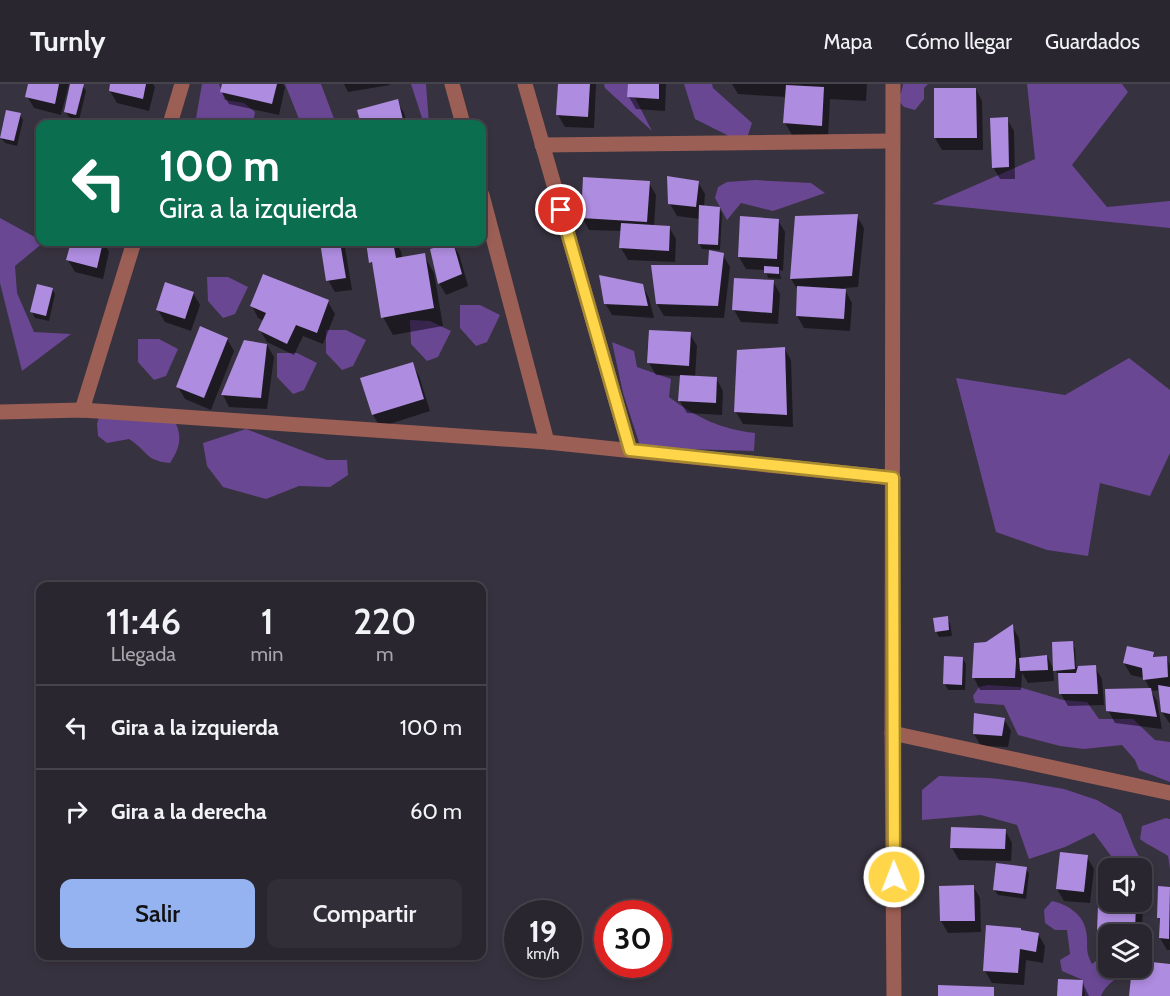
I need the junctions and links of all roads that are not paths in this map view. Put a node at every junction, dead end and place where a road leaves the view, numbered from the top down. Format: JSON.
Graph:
{"nodes":[{"id":1,"x":182,"y":84,"type":"edge"},
{"id":2,"x":452,"y":84,"type":"edge"},
{"id":3,"x":525,"y":84,"type":"edge"},
{"id":4,"x":893,"y":84,"type":"edge"},
{"id":5,"x":171,"y":120,"type":"edge"},
{"id":6,"x":462,"y":120,"type":"edge"},
{"id":7,"x":892,"y":141,"type":"junction"},
{"id":8,"x":542,"y":145,"type":"junction"},
{"id":9,"x":486,"y":210,"type":"edge"},
{"id":10,"x":133,"y":246,"type":"edge"},
{"id":11,"x":82,"y":410,"type":"junction"},
{"id":12,"x":0,"y":412,"type":"edge"},
{"id":13,"x":547,"y":442,"type":"junction"},
{"id":14,"x":630,"y":450,"type":"junction"},
{"id":15,"x":893,"y":478,"type":"junction"},
{"id":16,"x":892,"y":733,"type":"junction"},
{"id":17,"x":1170,"y":793,"type":"edge"},
{"id":18,"x":894,"y":996,"type":"edge"}],
"edges":[{"from":1,"to":5,"type":"street"},
{"from":2,"to":6,"type":"street"},
{"from":3,"to":8,"type":"street"},
{"from":4,"to":7,"type":"street"},
{"from":7,"to":8,"type":"street"},
{"from":7,"to":15,"type":"street"},
{"from":8,"to":14,"type":"street"},
{"from":9,"to":13,"type":"street"},
{"from":10,"to":11,"type":"street"},
{"from":11,"to":12,"type":"street"},
{"from":11,"to":13,"type":"street"},
{"from":13,"to":14,"type":"street"},
{"from":14,"to":15,"type":"street"},
{"from":15,"to":16,"type":"street"},
{"from":16,"to":17,"type":"street"},
{"from":16,"to":18,"type":"street"}]}
